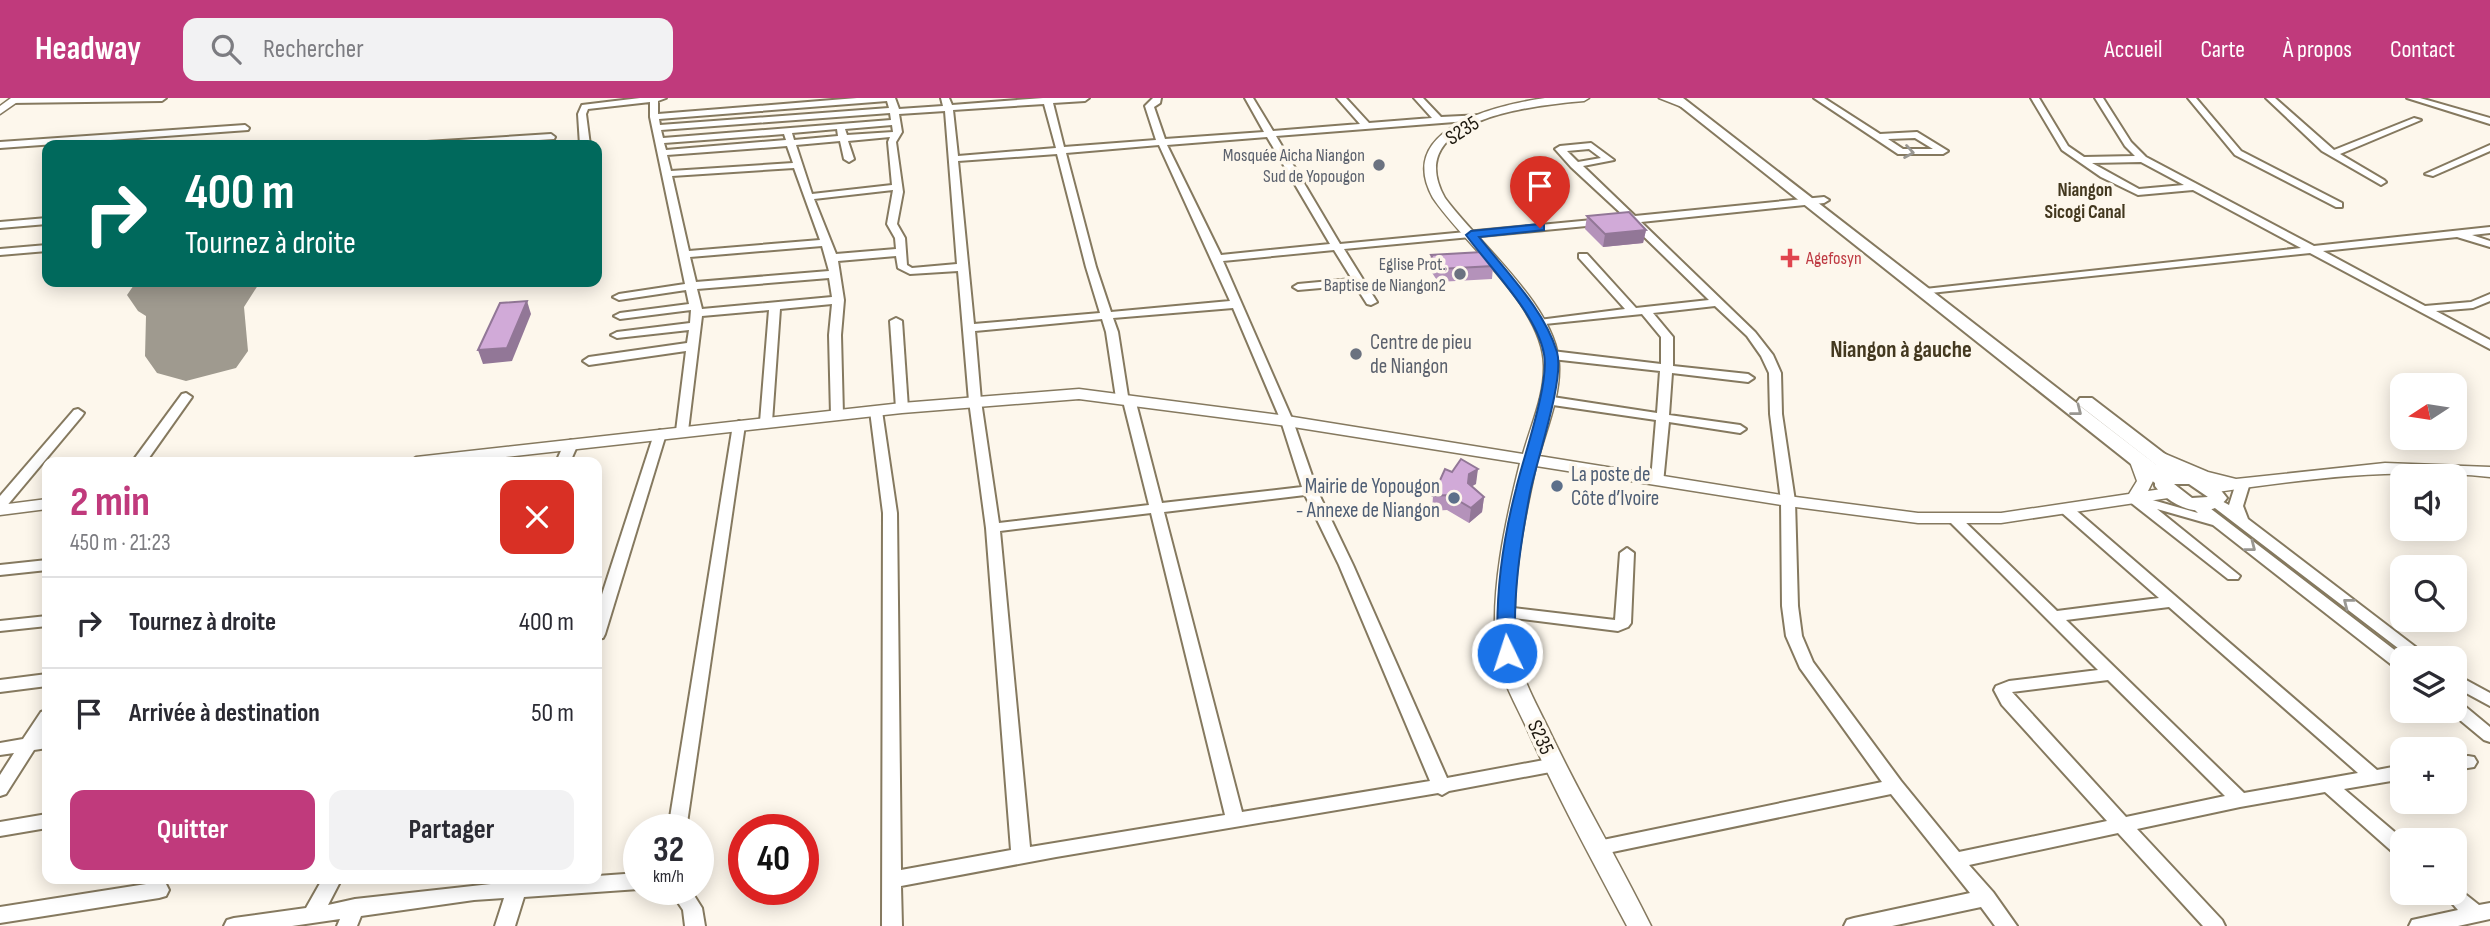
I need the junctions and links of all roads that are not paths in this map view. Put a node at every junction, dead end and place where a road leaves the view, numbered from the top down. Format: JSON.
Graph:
{"nodes":[{"id":1,"x":114,"y":98,"type":"edge"},
{"id":2,"x":154,"y":98,"type":"edge"},
{"id":3,"x":162,"y":98,"type":"edge"},
{"id":4,"x":662,"y":98,"type":"edge"},
{"id":5,"x":889,"y":98,"type":"edge"},
{"id":6,"x":1085,"y":98,"type":"edge"},
{"id":7,"x":1157,"y":98,"type":"edge"},
{"id":8,"x":1249,"y":98,"type":"edge"},
{"id":9,"x":1342,"y":98,"type":"edge"},
{"id":10,"x":1419,"y":98,"type":"edge"},
{"id":11,"x":1584,"y":98,"type":"edge"},
{"id":12,"x":1664,"y":98,"type":"edge"},
{"id":13,"x":1818,"y":98,"type":"edge"},
{"id":14,"x":2035,"y":98,"type":"edge"},
{"id":15,"x":2099,"y":98,"type":"edge"},
{"id":16,"x":2192,"y":98,"type":"edge"},
{"id":17,"x":2270,"y":98,"type":"edge"},
{"id":18,"x":2411,"y":98,"type":"edge"},
{"id":19,"x":654,"y":99,"type":"edge"},
{"id":20,"x":1048,"y":99,"type":"edge"},
{"id":21,"x":1558,"y":99,"type":"edge"},
{"id":22,"x":1690,"y":101,"type":"edge"},
{"id":23,"x":831,"y":102,"type":"junction"},
{"id":24,"x":8,"y":104,"type":"edge"},
{"id":25,"x":947,"y":104,"type":"edge"},
{"id":26,"x":833,"y":114,"type":"junction"},
{"id":27,"x":895,"y":115,"type":"junction"},
{"id":28,"x":1480,"y":117,"type":"junction"},
{"id":29,"x":1438,"y":119,"type":"junction"},
{"id":30,"x":2417,"y":120,"type":"dead end"},
{"id":31,"x":2490,"y":121,"type":"edge"},
{"id":32,"x":655,"y":122,"type":"junction"},
{"id":33,"x":1366,"y":125,"type":"junction"},
{"id":34,"x":839,"y":126,"type":"junction"},
{"id":35,"x":245,"y":128,"type":"dead end"},
{"id":36,"x":787,"y":130,"type":"junction"},
{"id":37,"x":1268,"y":133,"type":"junction"},
{"id":38,"x":897,"y":134,"type":"junction"},
{"id":39,"x":551,"y":137,"type":"dead end"},
{"id":40,"x":1880,"y":137,"type":"junction"},
{"id":41,"x":844,"y":138,"type":"junction"},
{"id":42,"x":72,"y":140,"type":"edge"},
{"id":43,"x":527,"y":140,"type":"edge"},
{"id":44,"x":585,"y":140,"type":"edge"},
{"id":45,"x":660,"y":141,"type":"junction"},
{"id":46,"x":1161,"y":141,"type":"junction"},
{"id":47,"x":42,"y":142,"type":"edge"},
{"id":48,"x":791,"y":142,"type":"junction"},
{"id":49,"x":0,"y":145,"type":"edge"},
{"id":50,"x":2490,"y":148,"type":"edge"},
{"id":51,"x":1059,"y":150,"type":"junction"},
{"id":52,"x":663,"y":153,"type":"junction"},
{"id":53,"x":2333,"y":154,"type":"junction"},
{"id":54,"x":849,"y":159,"type":"dead end"},
{"id":55,"x":954,"y":159,"type":"junction"},
{"id":56,"x":2143,"y":159,"type":"junction"},
{"id":57,"x":2080,"y":160,"type":"junction"},
{"id":58,"x":798,"y":165,"type":"junction"},
{"id":59,"x":1574,"y":165,"type":"dead end"},
{"id":60,"x":2430,"y":173,"type":"dead end"},
{"id":61,"x":667,"y":174,"type":"junction"},
{"id":62,"x":2381,"y":182,"type":"dead end"},
{"id":63,"x":897,"y":187,"type":"junction"},
{"id":64,"x":2194,"y":187,"type":"junction"},
{"id":65,"x":808,"y":197,"type":"junction"},
{"id":66,"x":1816,"y":201,"type":"junction"},
{"id":67,"x":2339,"y":205,"type":"dead end"},
{"id":68,"x":1633,"y":220,"type":"junction"},
{"id":69,"x":42,"y":221,"type":"edge"},
{"id":70,"x":0,"y":225,"type":"edge"},
{"id":71,"x":2490,"y":230,"type":"edge"},
{"id":72,"x":2457,"y":233,"type":"junction"},
{"id":73,"x":1471,"y":235,"type":"junction"},
{"id":74,"x":825,"y":243,"type":"junction"},
{"id":75,"x":2490,"y":244,"type":"edge"},
{"id":76,"x":1337,"y":247,"type":"junction"},
{"id":77,"x":42,"y":248,"type":"edge"},
{"id":78,"x":2311,"y":249,"type":"junction"},
{"id":79,"x":0,"y":252,"type":"edge"},
{"id":80,"x":901,"y":252,"type":"junction"},
{"id":81,"x":686,"y":254,"type":"junction"},
{"id":82,"x":1583,"y":256,"type":"dead end"},
{"id":83,"x":832,"y":258,"type":"junction"},
{"id":84,"x":1217,"y":258,"type":"junction"},
{"id":85,"x":964,"y":267,"type":"junction"},
{"id":86,"x":835,"y":274,"type":"junction"},
{"id":87,"x":1359,"y":282,"type":"junction"},
{"id":88,"x":692,"y":286,"type":"junction"},
{"id":89,"x":1298,"y":287,"type":"dead end"},
{"id":90,"x":1941,"y":290,"type":"junction"},
{"id":91,"x":1925,"y":292,"type":"junction"},
{"id":92,"x":619,"y":297,"type":"dead end"},
{"id":93,"x":2490,"y":297,"type":"edge"},
{"id":94,"x":838,"y":300,"type":"junction"},
{"id":95,"x":1371,"y":302,"type":"dead end"},
{"id":96,"x":1717,"y":302,"type":"junction"},
{"id":97,"x":1236,"y":304,"type":"junction"},
{"id":98,"x":775,"y":306,"type":"junction"},
{"id":99,"x":696,"y":309,"type":"junction"},
{"id":100,"x":2423,"y":309,"type":"junction"},
{"id":101,"x":1640,"y":313,"type":"junction"},
{"id":102,"x":1105,"y":315,"type":"junction"},
{"id":103,"x":620,"y":316,"type":"dead end"},
{"id":104,"x":896,"y":321,"type":"dead end"},
{"id":105,"x":1539,"y":323,"type":"junction"},
{"id":106,"x":696,"y":326,"type":"junction"},
{"id":107,"x":970,"y":328,"type":"junction"},
{"id":108,"x":617,"y":335,"type":"dead end"},
{"id":109,"x":2490,"y":345,"type":"edge"},
{"id":110,"x":694,"y":346,"type":"junction"},
{"id":111,"x":1552,"y":355,"type":"junction"},
{"id":112,"x":590,"y":361,"type":"dead end"},
{"id":113,"x":1668,"y":369,"type":"junction"},
{"id":114,"x":1748,"y":379,"type":"dead end"},
{"id":115,"x":186,"y":397,"type":"dead end"},
{"id":116,"x":1125,"y":398,"type":"junction"},
{"id":117,"x":1546,"y":400,"type":"junction"},
{"id":118,"x":975,"y":401,"type":"junction"},
{"id":119,"x":902,"y":408,"type":"junction"},
{"id":120,"x":876,"y":411,"type":"junction"},
{"id":121,"x":78,"y":413,"type":"dead end"},
{"id":122,"x":837,"y":415,"type":"junction"},
{"id":123,"x":1661,"y":417,"type":"junction"},
{"id":124,"x":1287,"y":421,"type":"junction"},
{"id":125,"x":766,"y":422,"type":"junction"},
{"id":126,"x":738,"y":425,"type":"junction"},
{"id":127,"x":1740,"y":429,"type":"dead end"},
{"id":128,"x":682,"y":431,"type":"junction"},
{"id":129,"x":660,"y":433,"type":"junction"},
{"id":130,"x":570,"y":444,"type":"junction"},
{"id":131,"x":2156,"y":455,"type":"junction"},
{"id":132,"x":143,"y":457,"type":"edge"},
{"id":133,"x":459,"y":457,"type":"edge"},
{"id":134,"x":565,"y":457,"type":"edge"},
{"id":135,"x":1530,"y":458,"type":"junction"},
{"id":136,"x":2137,"y":459,"type":"junction"},
{"id":137,"x":2490,"y":472,"type":"edge"},
{"id":138,"x":2185,"y":478,"type":"junction"},
{"id":139,"x":1658,"y":480,"type":"junction"},
{"id":140,"x":2242,"y":483,"type":"junction"},
{"id":141,"x":2167,"y":487,"type":"junction"},
{"id":142,"x":1310,"y":490,"type":"junction"},
{"id":143,"x":2207,"y":498,"type":"junction"},
{"id":144,"x":2135,"y":499,"type":"junction"},
{"id":145,"x":1788,"y":501,"type":"junction"},
{"id":146,"x":42,"y":504,"type":"edge"},
{"id":147,"x":0,"y":508,"type":"edge"},
{"id":148,"x":1156,"y":508,"type":"junction"},
{"id":149,"x":2066,"y":509,"type":"junction"},
{"id":150,"x":1955,"y":520,"type":"junction"},
{"id":151,"x":2242,"y":521,"type":"junction"},
{"id":152,"x":2226,"y":527,"type":"junction"},
{"id":153,"x":993,"y":528,"type":"junction"},
{"id":154,"x":1627,"y":553,"type":"dead end"},
{"id":155,"x":42,"y":566,"type":"edge"},
{"id":156,"x":0,"y":570,"type":"edge"},
{"id":157,"x":2233,"y":576,"type":"dead end"},
{"id":158,"x":2170,"y":602,"type":"junction"},
{"id":159,"x":1505,"y":612,"type":"junction"},
{"id":160,"x":2053,"y":617,"type":"junction"},
{"id":161,"x":602,"y":618,"type":"edge"},
{"id":162,"x":42,"y":622,"type":"edge"},
{"id":163,"x":0,"y":626,"type":"edge"},
{"id":164,"x":2402,"y":644,"type":"junction"},
{"id":165,"x":2405,"y":646,"type":"edge"},
{"id":166,"x":2381,"y":648,"type":"junction"},
{"id":167,"x":2390,"y":655,"type":"edge"},
{"id":168,"x":2111,"y":674,"type":"junction"},
{"id":169,"x":42,"y":681,"type":"edge"},
{"id":170,"x":0,"y":686,"type":"edge"},
{"id":171,"x":2467,"y":687,"type":"edge"},
{"id":172,"x":2490,"y":700,"type":"edge"},
{"id":173,"x":2467,"y":717,"type":"edge"},
{"id":174,"x":42,"y":724,"type":"edge"},
{"id":175,"x":2490,"y":736,"type":"edge"},
{"id":176,"x":42,"y":743,"type":"edge"},
{"id":177,"x":28,"y":745,"type":"junction"},
{"id":178,"x":0,"y":748,"type":"edge"},
{"id":179,"x":1555,"y":765,"type":"junction"},
{"id":180,"x":2390,"y":774,"type":"edge"},
{"id":181,"x":2373,"y":776,"type":"junction"},
{"id":182,"x":2328,"y":784,"type":"junction"},
{"id":183,"x":1895,"y":786,"type":"junction"},
{"id":184,"x":1441,"y":788,"type":"junction"},
{"id":185,"x":0,"y":789,"type":"edge"},
{"id":186,"x":2240,"y":800,"type":"junction"},
{"id":187,"x":680,"y":814,"type":"edge"},
{"id":188,"x":1235,"y":820,"type":"junction"},
{"id":189,"x":42,"y":822,"type":"edge"},
{"id":190,"x":2123,"y":826,"type":"junction"},
{"id":191,"x":0,"y":829,"type":"edge"},
{"id":192,"x":2390,"y":839,"type":"edge"},
{"id":193,"x":1598,"y":848,"type":"junction"},
{"id":194,"x":1021,"y":853,"type":"junction"},
{"id":195,"x":1956,"y":859,"type":"junction"},
{"id":196,"x":891,"y":880,"type":"junction"},
{"id":197,"x":623,"y":881,"type":"edge"},
{"id":198,"x":602,"y":882,"type":"edge"},
{"id":199,"x":330,"y":884,"type":"edge"},
{"id":200,"x":512,"y":884,"type":"edge"},
{"id":201,"x":519,"y":884,"type":"edge"},
{"id":202,"x":159,"y":890,"type":"dead end"},
{"id":203,"x":1986,"y":898,"type":"junction"},
{"id":204,"x":2467,"y":902,"type":"edge"},
{"id":205,"x":690,"y":905,"type":"edge"},
{"id":206,"x":355,"y":907,"type":"junction"},
{"id":207,"x":313,"y":913,"type":"junction"},
{"id":208,"x":2483,"y":913,"type":"edge"},
{"id":209,"x":0,"y":915,"type":"edge"},
{"id":210,"x":234,"y":926,"type":"edge"},
{"id":211,"x":347,"y":926,"type":"edge"},
{"id":212,"x":505,"y":926,"type":"edge"},
{"id":213,"x":695,"y":926,"type":"edge"},
{"id":214,"x":892,"y":926,"type":"edge"},
{"id":215,"x":1639,"y":926,"type":"edge"},
{"id":216,"x":1854,"y":926,"type":"edge"},
{"id":217,"x":2007,"y":926,"type":"edge"},
{"id":218,"x":2216,"y":926,"type":"edge"},
{"id":219,"x":2419,"y":926,"type":"edge"}],
"edges":[{"from":1,"to":2,"type":"street"},
{"from":1,"to":24,"type":"street"},
{"from":2,"to":3,"type":"street"},
{"from":4,"to":19,"type":"street"},
{"from":5,"to":23,"type":"street"},
{"from":5,"to":27,"type":"street"},
{"from":6,"to":20,"type":"street"},
{"from":7,"to":46,"type":"street"},
{"from":8,"to":37,"type":"street"},
{"from":9,"to":33,"type":"street"},
{"from":10,"to":29,"type":"street"},
{"from":11,"to":21,"type":"street","name":"S235"},
{"from":12,"to":22,"type":"street"},
{"from":13,"to":40,"type":"street"},
{"from":14,"to":57,"type":"street"},
{"from":15,"to":56,"type":"street"},
{"from":16,"to":67,"type":"street"},
{"from":17,"to":53,"type":"street"},
{"from":18,"to":31,"type":"street"},
{"from":19,"to":32,"type":"street"},
{"from":19,"to":44,"type":"street"},
{"from":20,"to":25,"type":"street"},
{"from":20,"to":51,"type":"street"},
{"from":21,"to":28,"type":"street","name":"S235"},
{"from":22,"to":66,"type":"main road"},
{"from":23,"to":26,"type":"street"},
{"from":23,"to":32,"type":"street"},
{"from":25,"to":27,"type":"street"},
{"from":25,"to":55,"type":"street"},
{"from":26,"to":27,"type":"street"},
{"from":26,"to":32,"type":"street"},
{"from":26,"to":34,"type":"street"},
{"from":27,"to":34,"type":"street"},
{"from":27,"to":38,"type":"street"},
{"from":28,"to":29,"type":"street"},
{"from":28,"to":73,"type":"street","name":"S235"},
{"from":29,"to":33,"type":"street"},
{"from":30,"to":53,"type":"street"},
{"from":32,"to":45,"type":"street"},
{"from":33,"to":37,"type":"street"},
{"from":34,"to":36,"type":"street"},
{"from":34,"to":41,"type":"street"},
{"from":35,"to":42,"type":"street"},
{"from":36,"to":45,"type":"street"},
{"from":36,"to":48,"type":"street"},
{"from":37,"to":46,"type":"street"},
{"from":37,"to":76,"type":"street"},
{"from":38,"to":41,"type":"street"},
{"from":38,"to":63,"type":"street"},
{"from":39,"to":43,"type":"street"},
{"from":40,"to":40,"type":"street","one_way":true},
{"from":41,"to":48,"type":"street"},
{"from":41,"to":54,"type":"street"},
{"from":45,"to":52,"type":"street"},
{"from":46,"to":51,"type":"street"},
{"from":46,"to":84,"type":"street"},
{"from":47,"to":49,"type":"street"},
{"from":48,"to":52,"type":"street"},
{"from":48,"to":58,"type":"street"},
{"from":50,"to":60,"type":"street"},
{"from":51,"to":55,"type":"street"},
{"from":51,"to":102,"type":"street"},
{"from":52,"to":61,"type":"street"},
{"from":53,"to":62,"type":"street"},
{"from":55,"to":85,"type":"street"},
{"from":56,"to":57,"type":"street"},
{"from":56,"to":64,"type":"street"},
{"from":57,"to":64,"type":"street"},
{"from":58,"to":61,"type":"street"},
{"from":58,"to":65,"type":"street"},
{"from":59,"to":68,"type":"street"},
{"from":61,"to":81,"type":"street"},
{"from":63,"to":65,"type":"street"},
{"from":63,"to":80,"type":"street"},
{"from":64,"to":78,"type":"street"},
{"from":65,"to":74,"type":"street"},
{"from":66,"to":68,"type":"street"},
{"from":66,"to":90,"type":"main road"},
{"from":66,"to":91,"type":"main road"},
{"from":68,"to":73,"type":"street"},
{"from":68,"to":96,"type":"street"},
{"from":69,"to":70,"type":"street"},
{"from":71,"to":72,"type":"street"},
{"from":72,"to":75,"type":"street"},
{"from":72,"to":78,"type":"street"},
{"from":73,"to":76,"type":"street"},
{"from":73,"to":105,"type":"street","name":"S235"},
{"from":74,"to":81,"type":"street"},
{"from":74,"to":83,"type":"street"},
{"from":76,"to":84,"type":"street"},
{"from":76,"to":87,"type":"street"},
{"from":77,"to":79,"type":"street"},
{"from":78,"to":90,"type":"street"},
{"from":78,"to":100,"type":"street"},
{"from":80,"to":83,"type":"street"},
{"from":80,"to":85,"type":"street"},
{"from":81,"to":88,"type":"street"},
{"from":82,"to":101,"type":"street"},
{"from":83,"to":86,"type":"street"},
{"from":84,"to":97,"type":"street"},
{"from":85,"to":107,"type":"street"},
{"from":86,"to":88,"type":"street"},
{"from":86,"to":94,"type":"street"},
{"from":87,"to":89,"type":"street"},
{"from":87,"to":95,"type":"street"},
{"from":88,"to":92,"type":"street"},
{"from":88,"to":99,"type":"street"},
{"from":90,"to":91,"type":"street"},
{"from":90,"to":131,"type":"main road"},
{"from":91,"to":136,"type":"main road","one_way":true},
{"from":93,"to":100,"type":"street"},
{"from":94,"to":98,"type":"street"},
{"from":94,"to":122,"type":"street"},
{"from":96,"to":101,"type":"street"},
{"from":96,"to":145,"type":"street"},
{"from":97,"to":102,"type":"street"},
{"from":97,"to":124,"type":"street"},
{"from":98,"to":99,"type":"street"},
{"from":98,"to":125,"type":"street"},
{"from":99,"to":103,"type":"street"},
{"from":99,"to":106,"type":"street"},
{"from":100,"to":109,"type":"street"},
{"from":101,"to":105,"type":"street"},
{"from":101,"to":113,"type":"street"},
{"from":102,"to":107,"type":"street"},
{"from":102,"to":116,"type":"street"},
{"from":104,"to":119,"type":"street"},
{"from":105,"to":111,"type":"street","name":"S235"},
{"from":106,"to":108,"type":"street"},
{"from":106,"to":110,"type":"street"},
{"from":107,"to":118,"type":"street"},
{"from":110,"to":112,"type":"street"},
{"from":110,"to":128,"type":"street"},
{"from":111,"to":113,"type":"street"},
{"from":111,"to":117,"type":"street","name":"S235"},
{"from":113,"to":114,"type":"street"},
{"from":113,"to":123,"type":"street"},
{"from":115,"to":132,"type":"street"},
{"from":116,"to":118,"type":"street"},
{"from":116,"to":124,"type":"street"},
{"from":116,"to":148,"type":"street"},
{"from":117,"to":123,"type":"street"},
{"from":117,"to":135,"type":"street","name":"S235"},
{"from":118,"to":119,"type":"street"},
{"from":118,"to":153,"type":"street"},
{"from":119,"to":120,"type":"street"},
{"from":120,"to":122,"type":"street"},
{"from":120,"to":196,"type":"street"},
{"from":121,"to":147,"type":"street"},
{"from":122,"to":125,"type":"street"},
{"from":123,"to":127,"type":"street"},
{"from":123,"to":139,"type":"street"},
{"from":124,"to":135,"type":"street"},
{"from":124,"to":142,"type":"street"},
{"from":125,"to":126,"type":"street"},
{"from":126,"to":128,"type":"street"},
{"from":126,"to":187,"type":"street"},
{"from":128,"to":129,"type":"street"},
{"from":129,"to":130,"type":"street"},
{"from":129,"to":161,"type":"street"},
{"from":130,"to":133,"type":"street"},
{"from":130,"to":134,"type":"street"},
{"from":131,"to":138,"type":"main road"},
{"from":131,"to":140,"type":"street"},
{"from":135,"to":139,"type":"street"},
{"from":135,"to":159,"type":"street","name":"S235"},
{"from":136,"to":141,"type":"main road"},
{"from":136,"to":144,"type":"street"},
{"from":137,"to":140,"type":"street"},
{"from":138,"to":141,"type":"main road"},
{"from":138,"to":143,"type":"main road"},
{"from":139,"to":145,"type":"street"},
{"from":140,"to":143,"type":"street"},
{"from":140,"to":151,"type":"street"},
{"from":141,"to":143,"type":"main road"},
{"from":141,"to":144,"type":"street"},
{"from":142,"to":148,"type":"street"},
{"from":142,"to":184,"type":"street"},
{"from":143,"to":151,"type":"street"},
{"from":143,"to":152,"type":"street"},
{"from":144,"to":149,"type":"street"},
{"from":144,"to":152,"type":"street"},
{"from":144,"to":157,"type":"street"},
{"from":145,"to":150,"type":"street"},
{"from":145,"to":183,"type":"street"},
{"from":146,"to":147,"type":"street"},
{"from":148,"to":153,"type":"street"},
{"from":148,"to":188,"type":"street"},
{"from":149,"to":150,"type":"street"},
{"from":149,"to":158,"type":"street"},
{"from":150,"to":160,"type":"street"},
{"from":164,"to":151,"type":"street","one_way":true},
{"from":152,"to":166,"type":"street","one_way":true},
{"from":153,"to":194,"type":"street"},
{"from":154,"to":159,"type":"street"},
{"from":155,"to":156,"type":"street"},
{"from":158,"to":160,"type":"street"},
{"from":158,"to":181,"type":"street"},
{"from":159,"to":179,"type":"street","name":"S235"},
{"from":160,"to":168,"type":"street"},
{"from":162,"to":163,"type":"street"},
{"from":164,"to":165,"type":"street"},
{"from":164,"to":166,"type":"street"},
{"from":166,"to":167,"type":"street"},
{"from":168,"to":186,"type":"street"},
{"from":168,"to":190,"type":"street"},
{"from":169,"to":170,"type":"street"},
{"from":171,"to":172,"type":"street"},
{"from":173,"to":175,"type":"street"},
{"from":174,"to":177,"type":"street"},
{"from":176,"to":177,"type":"street"},
{"from":177,"to":178,"type":"street"},
{"from":177,"to":185,"type":"street"},
{"from":179,"to":184,"type":"street"},
{"from":179,"to":193,"type":"street","name":"S235"},
{"from":180,"to":181,"type":"street"},
{"from":181,"to":182,"type":"street"},
{"from":182,"to":186,"type":"street"},
{"from":182,"to":192,"type":"street"},
{"from":183,"to":193,"type":"street"},
{"from":183,"to":195,"type":"street"},
{"from":184,"to":188,"type":"street"},
{"from":186,"to":190,"type":"street"},
{"from":188,"to":194,"type":"street"},
{"from":189,"to":191,"type":"street"},
{"from":190,"to":195,"type":"street"},
{"from":190,"to":218,"type":"street"},
{"from":193,"to":215,"type":"street","name":"S235"},
{"from":194,"to":196,"type":"street"},
{"from":195,"to":203,"type":"street"},
{"from":196,"to":214,"type":"street"},
{"from":197,"to":198,"type":"street"},
{"from":199,"to":207,"type":"street"},
{"from":200,"to":206,"type":"street"},
{"from":201,"to":212,"type":"street"},
{"from":202,"to":209,"type":"street"},
{"from":203,"to":216,"type":"street"},
{"from":203,"to":217,"type":"street"},
{"from":204,"to":208,"type":"street"},
{"from":205,"to":213,"type":"street"},
{"from":206,"to":207,"type":"street"},
{"from":206,"to":211,"type":"street"},
{"from":207,"to":210,"type":"street"},
{"from":208,"to":219,"type":"street"}]}
